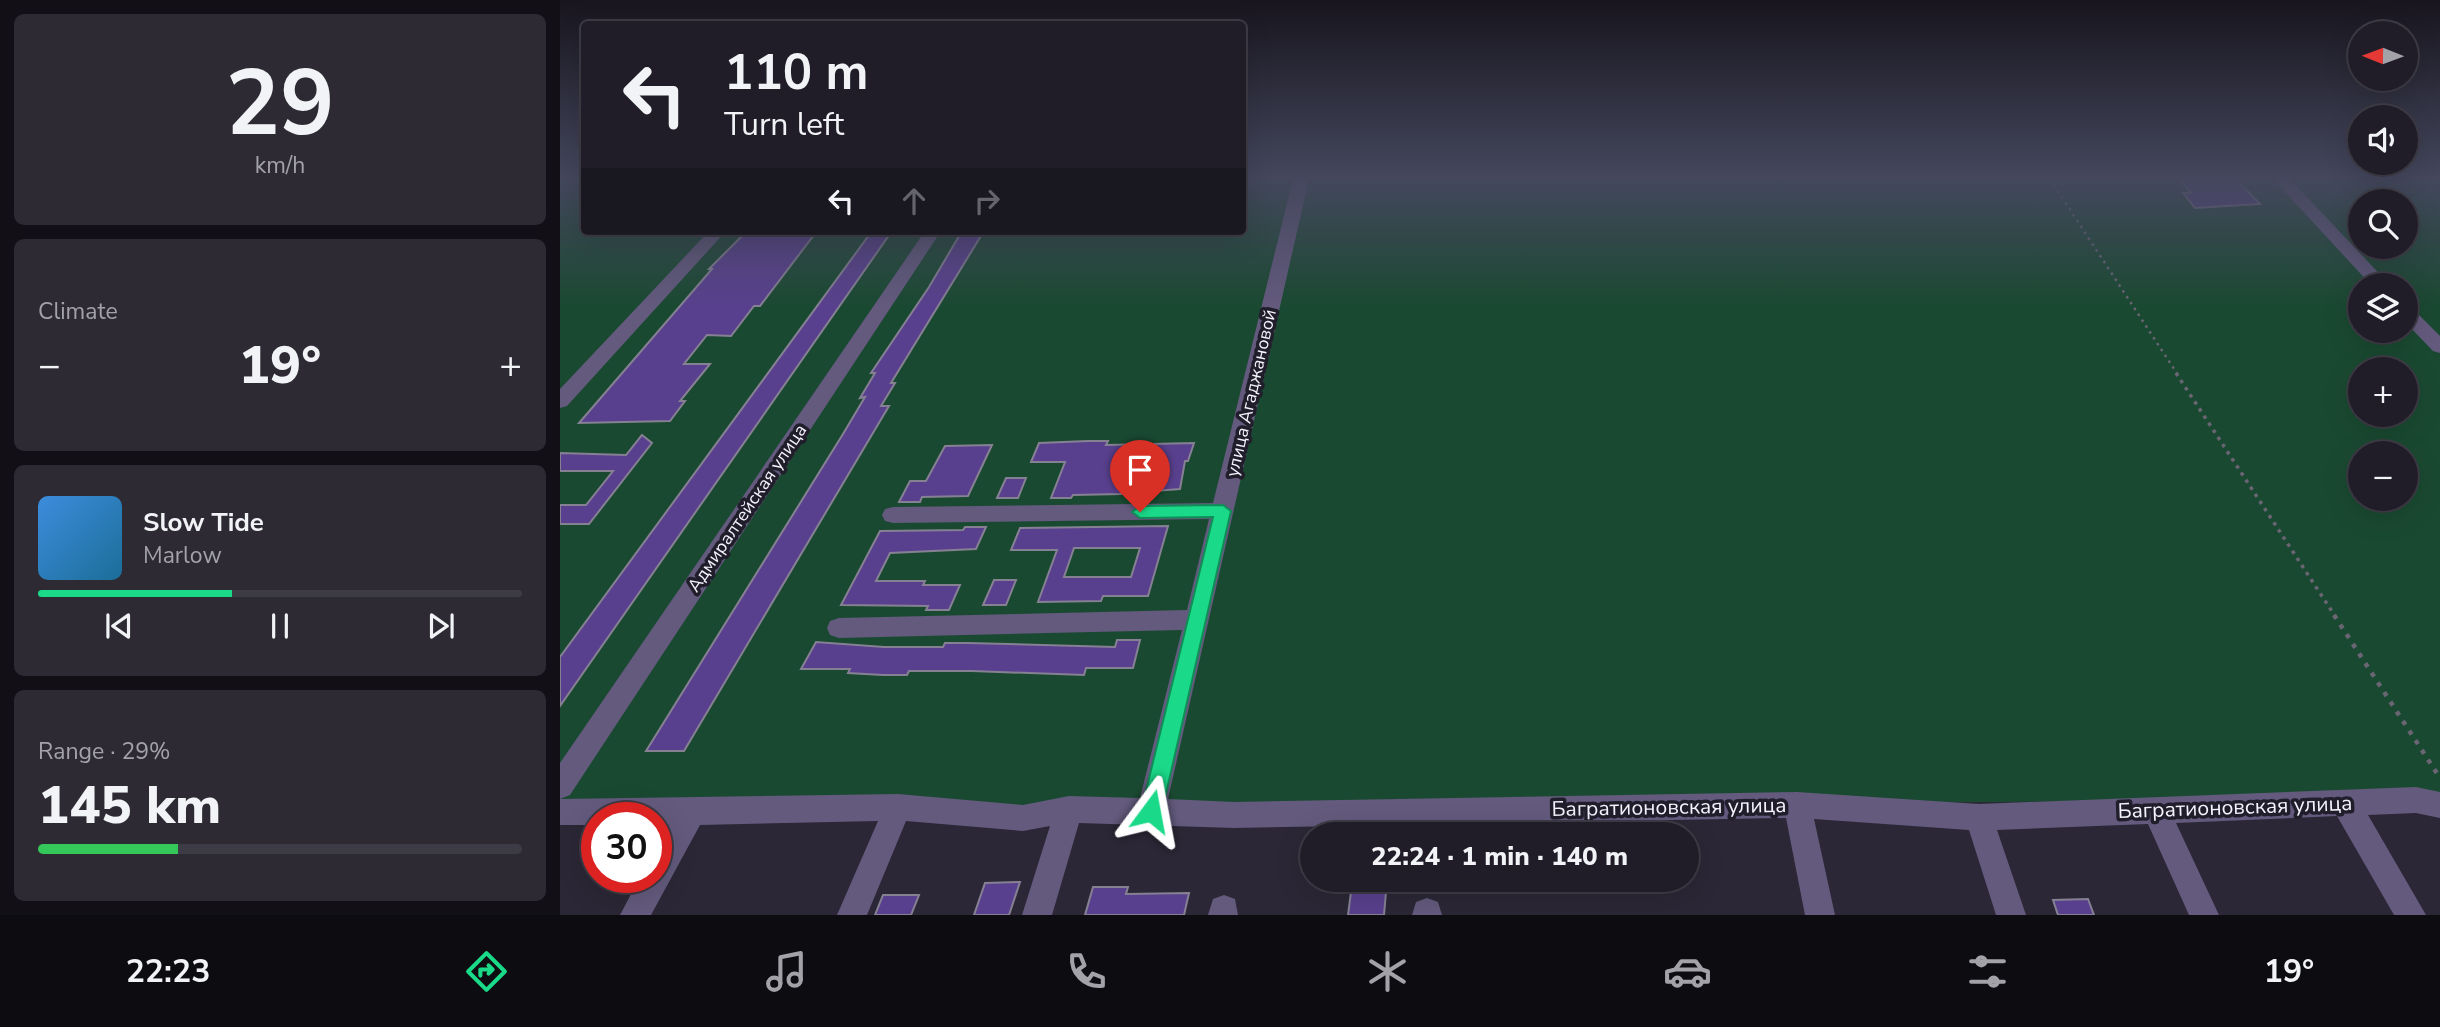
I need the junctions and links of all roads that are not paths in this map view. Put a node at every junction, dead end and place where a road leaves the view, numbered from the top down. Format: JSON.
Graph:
{"nodes":[{"id":1,"x":1291,"y":222,"type":"edge"},
{"id":2,"x":2321,"y":222,"type":"edge"},
{"id":3,"x":714,"y":235,"type":"edge"},
{"id":4,"x":930,"y":235,"type":"edge"},
{"id":5,"x":2370,"y":273,"type":"edge"},
{"id":6,"x":2418,"y":324,"type":"edge"},
{"id":7,"x":2440,"y":347,"type":"edge"},
{"id":8,"x":560,"y":401,"type":"edge"},
{"id":9,"x":1223,"y":511,"type":"junction"},
{"id":10,"x":893,"y":516,"type":"dead end"},
{"id":11,"x":1197,"y":620,"type":"junction"},
{"id":12,"x":839,"y":628,"type":"dead end"},
{"id":13,"x":560,"y":786,"type":"edge"},
{"id":14,"x":2345,"y":803,"type":"junction"},
{"id":15,"x":1797,"y":805,"type":"junction"},
{"id":16,"x":2440,"y":805,"type":"edge"},
{"id":17,"x":898,"y":807,"type":"junction"},
{"id":18,"x":1069,"y":809,"type":"junction"},
{"id":19,"x":2156,"y":810,"type":"junction"},
{"id":20,"x":1151,"y":811,"type":"junction"},
{"id":21,"x":560,"y":812,"type":"edge"},
{"id":22,"x":692,"y":812,"type":"junction"},
{"id":23,"x":1979,"y":817,"type":"junction"},
{"id":24,"x":635,"y":915,"type":"edge"},
{"id":25,"x":852,"y":915,"type":"edge"},
{"id":26,"x":1037,"y":915,"type":"edge"},
{"id":27,"x":1820,"y":915,"type":"edge"},
{"id":28,"x":2011,"y":915,"type":"edge"},
{"id":29,"x":2204,"y":915,"type":"edge"},
{"id":30,"x":2411,"y":915,"type":"edge"}],
"edges":[{"from":1,"to":9,"type":"street","name":"улица Агаджановой"},
{"from":2,"to":5,"type":"street"},
{"from":3,"to":8,"type":"street"},
{"from":4,"to":13,"type":"street","name":"Адмиралтейская улица"},
{"from":6,"to":7,"type":"street"},
{"from":9,"to":10,"type":"street"},
{"from":9,"to":11,"type":"street","name":"улица Агаджановой"},
{"from":11,"to":12,"type":"street"},
{"from":11,"to":20,"type":"street","name":"улица Агаджановой"},
{"from":14,"to":16,"type":"street","name":"Багратионовская улица"},
{"from":14,"to":19,"type":"street","name":"Багратионовская улица"},
{"from":14,"to":30,"type":"street"},
{"from":15,"to":20,"type":"street","name":"Багратионовская улица"},
{"from":15,"to":23,"type":"street","name":"Багратионовская улица"},
{"from":15,"to":27,"type":"street"},
{"from":17,"to":18,"type":"street","name":"Багратионовская улица"},
{"from":17,"to":22,"type":"street","name":"Багратионовская улица"},
{"from":17,"to":25,"type":"street"},
{"from":18,"to":20,"type":"street","name":"Багратионовская улица"},
{"from":18,"to":26,"type":"street"},
{"from":19,"to":23,"type":"street","name":"Багратионовская улица"},
{"from":19,"to":29,"type":"street"},
{"from":21,"to":22,"type":"street","name":"Багратионовская улица"},
{"from":22,"to":24,"type":"street"},
{"from":23,"to":28,"type":"street"}]}
